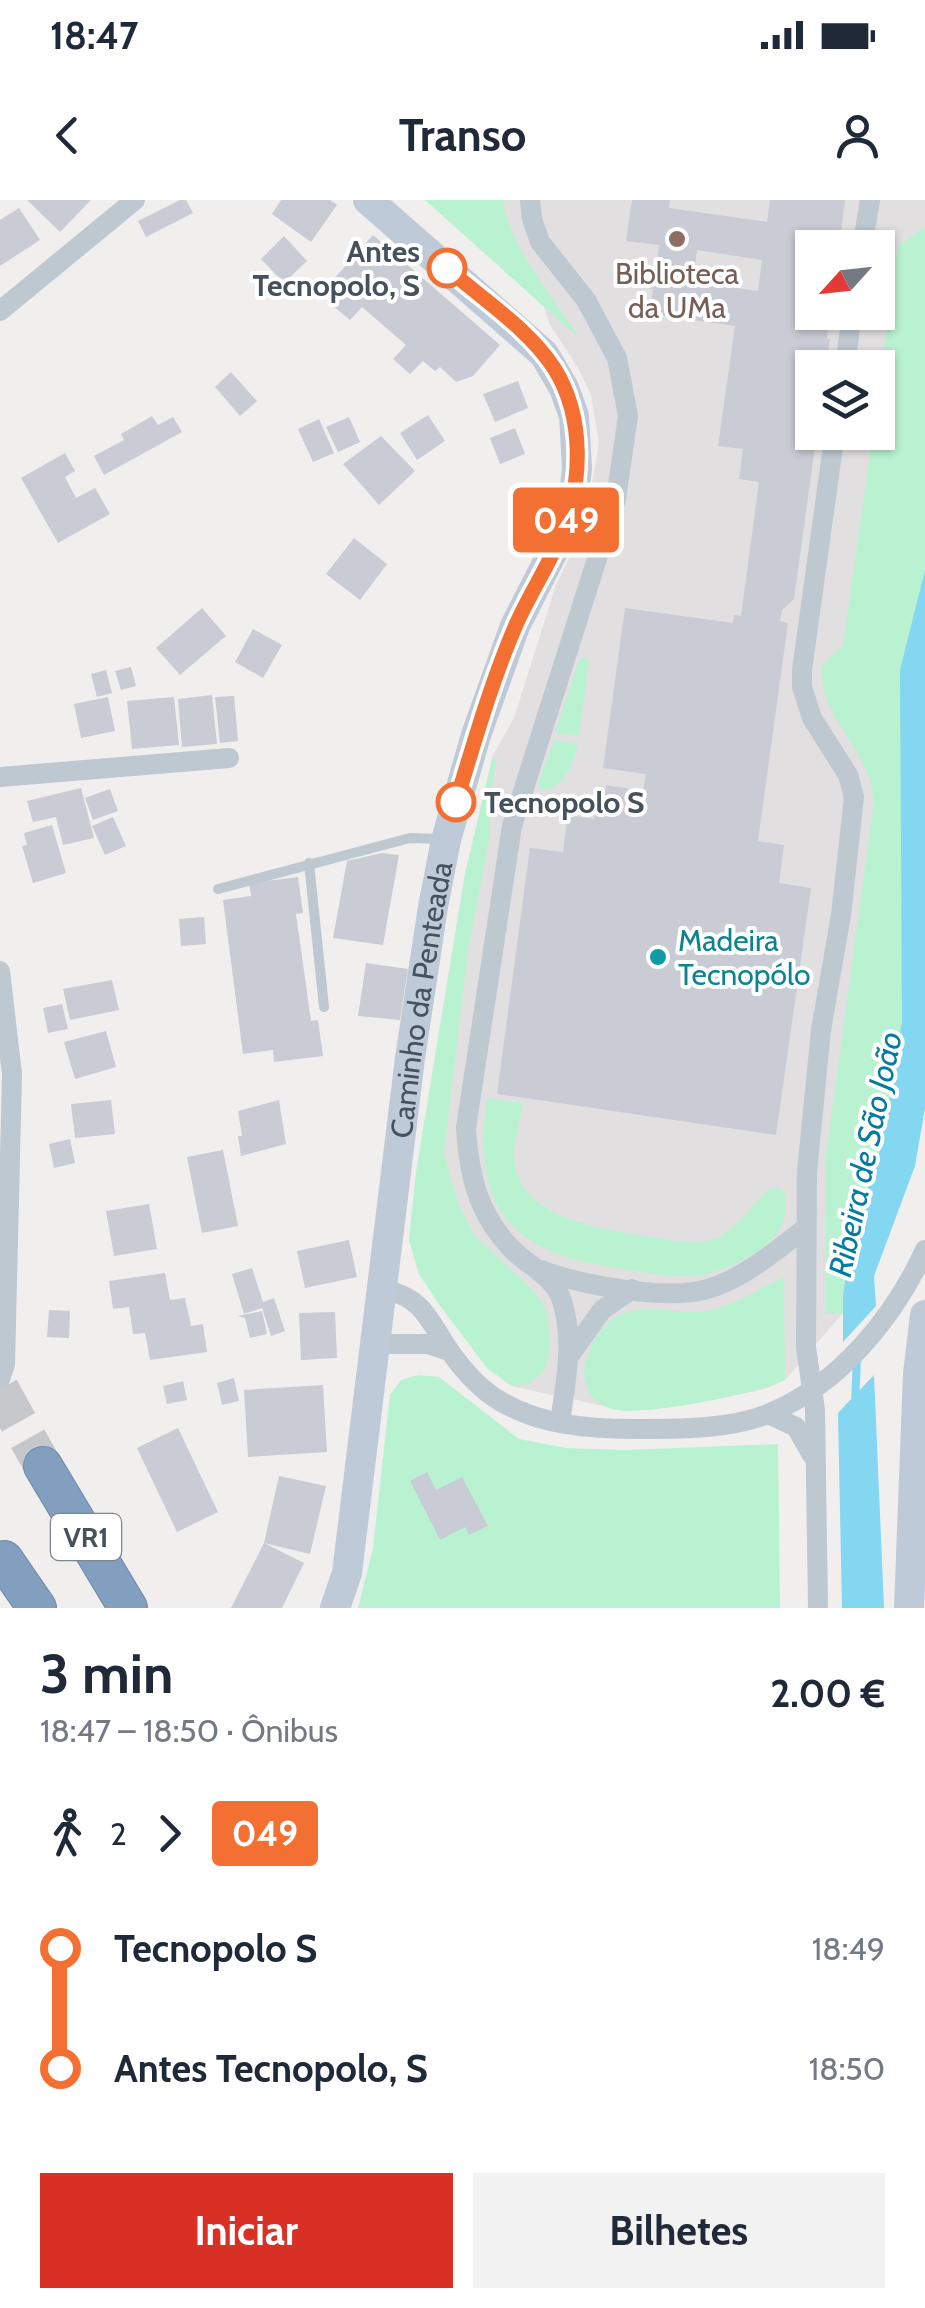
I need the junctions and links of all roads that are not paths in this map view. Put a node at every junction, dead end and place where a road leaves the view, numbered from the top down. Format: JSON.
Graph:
{"nodes":[{"id":1,"x":135,"y":200,"type":"edge"},
{"id":2,"x":368,"y":200,"type":"edge"},
{"id":3,"x":530,"y":200,"type":"edge"},
{"id":4,"x":870,"y":200,"type":"edge"},
{"id":5,"x":865,"y":230,"type":"edge"},
{"id":6,"x":0,"y":311,"type":"edge"},
{"id":7,"x":832,"y":450,"type":"edge"},
{"id":8,"x":229,"y":758,"type":"dead end"},
{"id":9,"x":0,"y":778,"type":"edge"},
{"id":10,"x":446,"y":840,"type":"junction"},
{"id":11,"x":309,"y":863,"type":"junction"},
{"id":12,"x":218,"y":888,"type":"dead end"},
{"id":13,"x":0,"y":971,"type":"edge"},
{"id":14,"x":324,"y":1007,"type":"dead end"},
{"id":15,"x":804,"y":1229,"type":"junction"},
{"id":16,"x":925,"y":1250,"type":"edge"},
{"id":17,"x":538,"y":1270,"type":"junction"},
{"id":18,"x":382,"y":1289,"type":"junction"},
{"id":19,"x":632,"y":1289,"type":"junction"},
{"id":20,"x":925,"y":1315,"type":"edge"},
{"id":21,"x":376,"y":1344,"type":"junction"},
{"id":22,"x":450,"y":1351,"type":"junction"},
{"id":23,"x":570,"y":1355,"type":"junction"},
{"id":24,"x":0,"y":1378,"type":"edge"},
{"id":25,"x":814,"y":1390,"type":"junction"},
{"id":26,"x":768,"y":1414,"type":"junction"},
{"id":27,"x":560,"y":1424,"type":"junction"},
{"id":28,"x":814,"y":1462,"type":"junction"},
{"id":29,"x":44,"y":1466,"type":"tunnel mouth"},
{"id":30,"x":4,"y":1560,"type":"dead end"},
{"id":31,"x":37,"y":1608,"type":"edge"},
{"id":32,"x":128,"y":1608,"type":"edge"},
{"id":33,"x":335,"y":1608,"type":"edge"},
{"id":34,"x":818,"y":1608,"type":"edge"},
{"id":35,"x":909,"y":1608,"type":"edge"}],
"edges":[{"from":1,"to":6,"type":"street"},
{"from":2,"to":10,"type":"street","name":"Caminho da Penteada"},
{"from":3,"to":17,"type":"street"},
{"from":4,"to":5,"type":"street"},
{"from":7,"to":15,"type":"street"},
{"from":8,"to":9,"type":"street"},
{"from":10,"to":11,"type":"lane"},
{"from":10,"to":18,"type":"street","name":"Caminho da Penteada"},
{"from":11,"to":12,"type":"lane"},
{"from":11,"to":14,"type":"lane"},
{"from":13,"to":24,"type":"street"},
{"from":15,"to":19,"type":"street"},
{"from":15,"to":25,"type":"street"},
{"from":16,"to":25,"type":"street"},
{"from":17,"to":19,"type":"street"},
{"from":17,"to":23,"type":"street"},
{"from":18,"to":21,"type":"street","name":"Caminho da Penteada"},
{"from":18,"to":22,"type":"street"},
{"from":19,"to":23,"type":"street"},
{"from":20,"to":35,"type":"street"},
{"from":21,"to":22,"type":"street"},
{"from":21,"to":33,"type":"street","name":"Caminho da Penteada"},
{"from":22,"to":27,"type":"street"},
{"from":23,"to":27,"type":"street"},
{"from":25,"to":26,"type":"street"},
{"from":25,"to":28,"type":"street"},
{"from":26,"to":27,"type":"street"},
{"from":26,"to":28,"type":"street"},
{"from":28,"to":34,"type":"street"},
{"from":29,"to":32,"type":"highway","number":"VR1"},
{"from":30,"to":31,"type":"highway","number":"VR1"}]}
